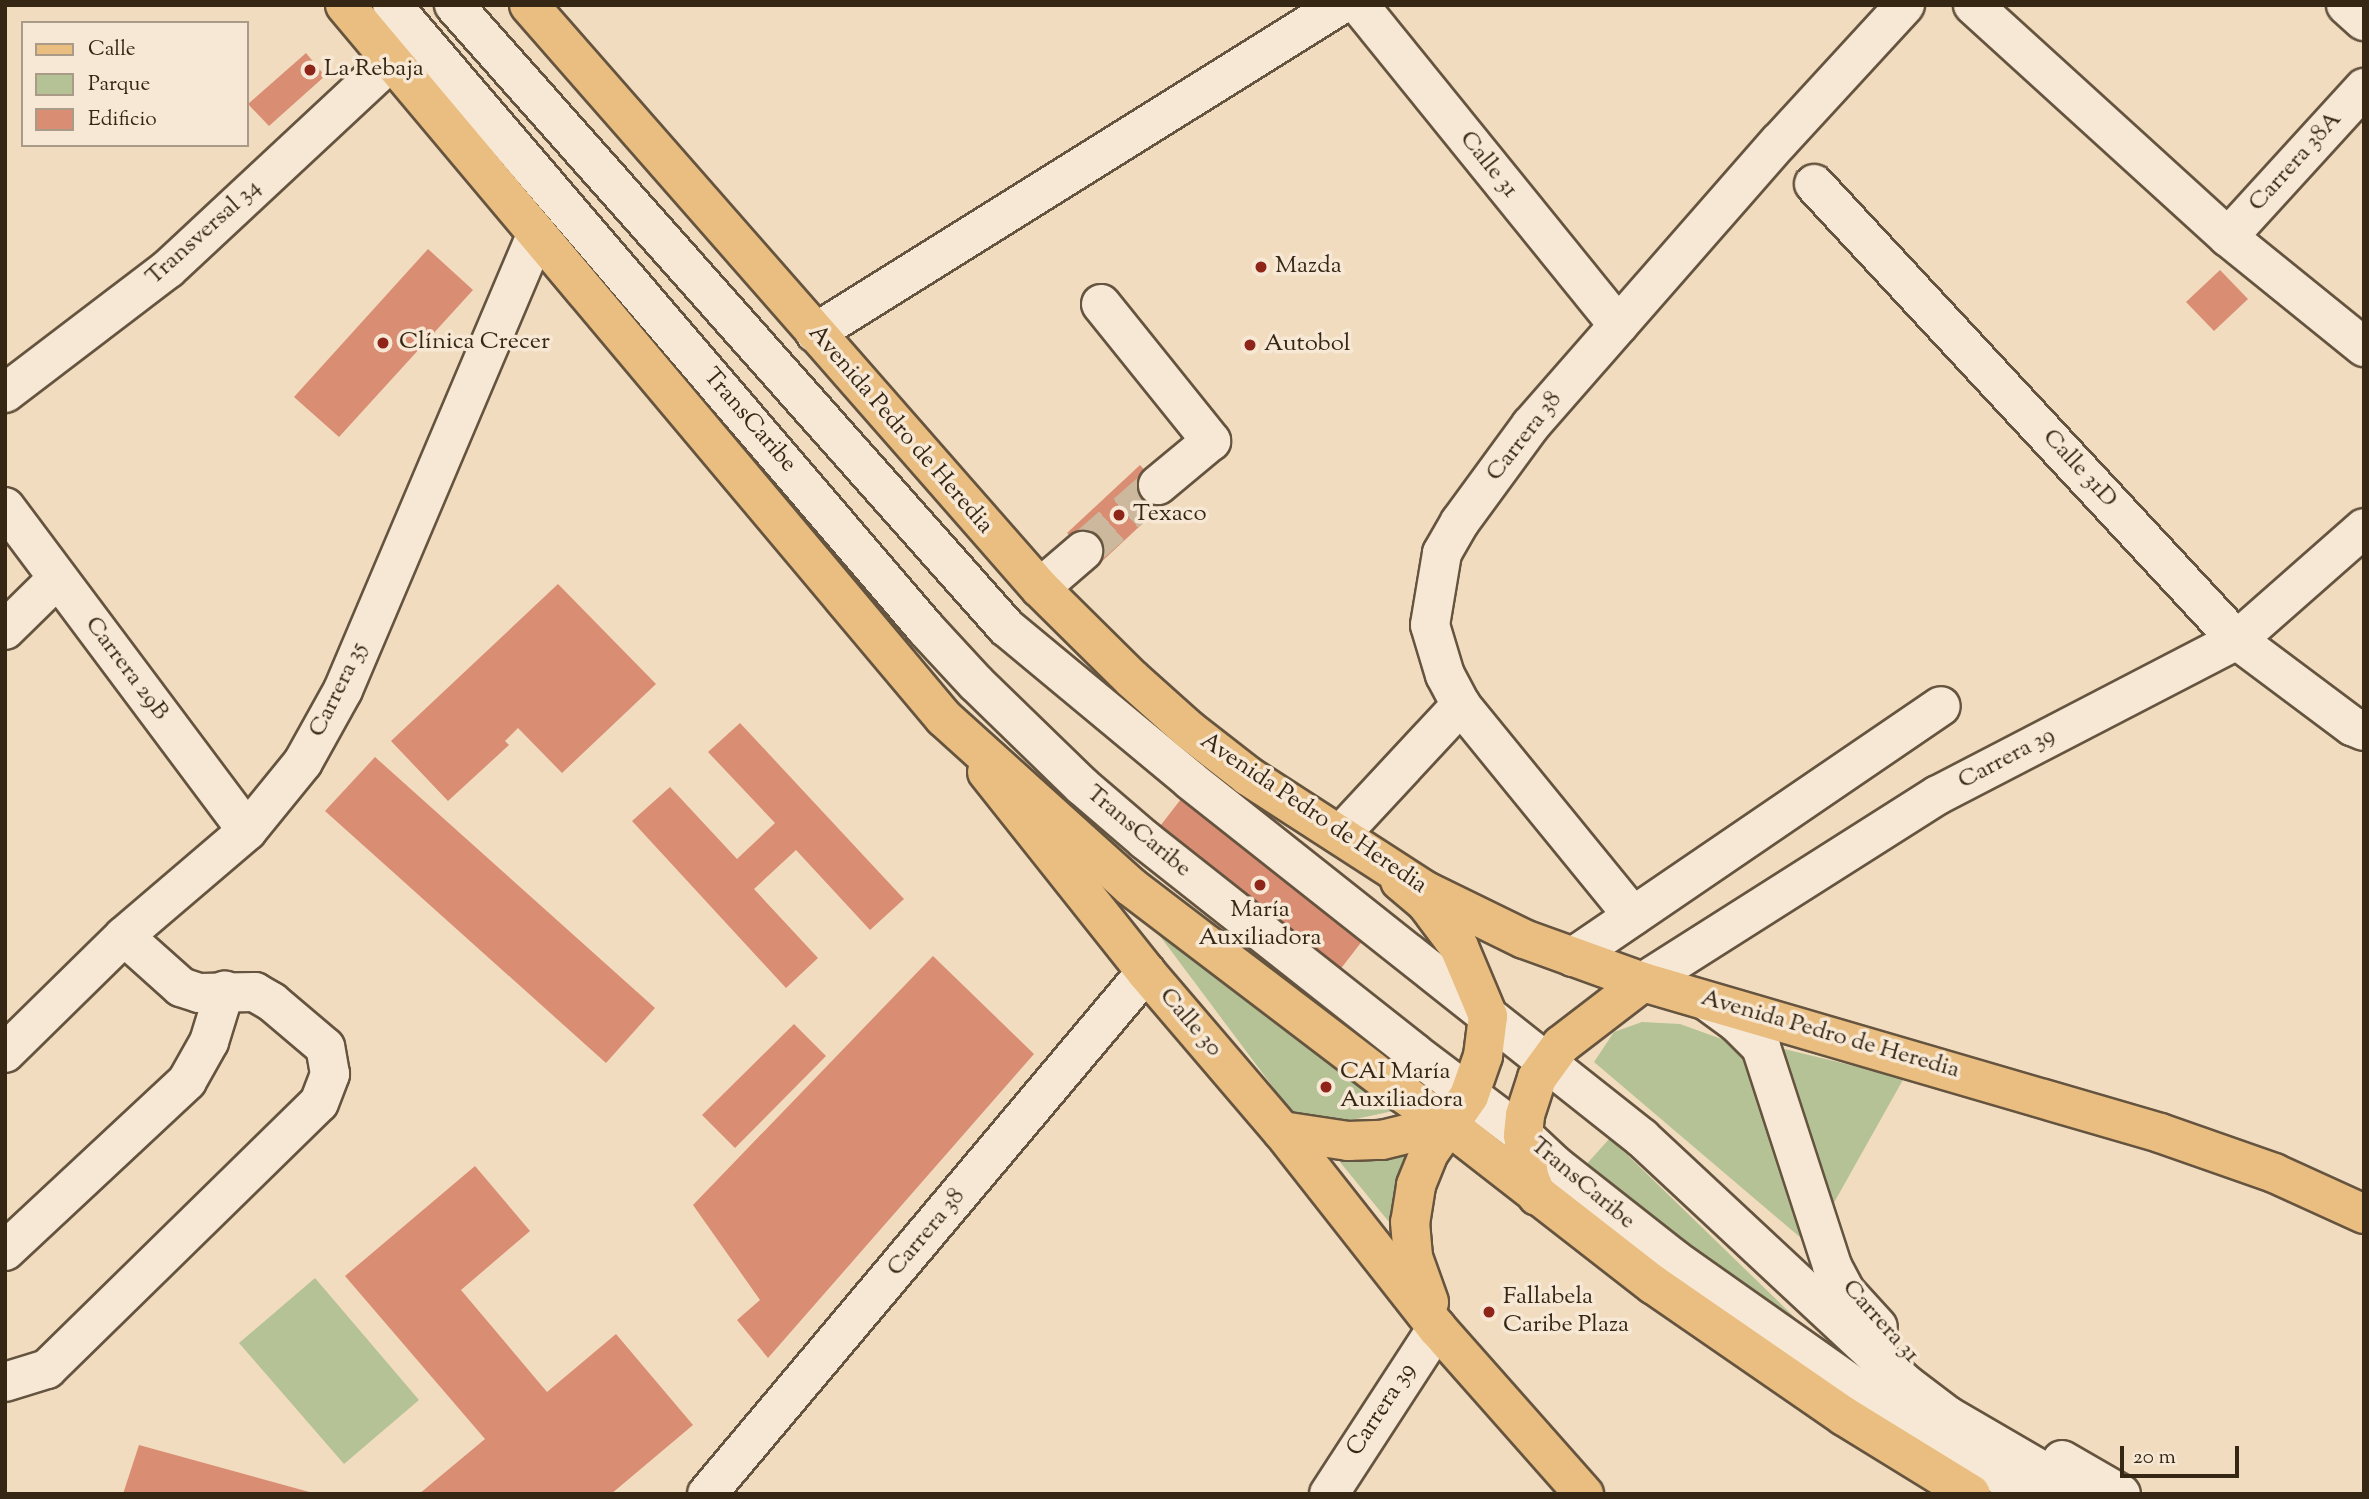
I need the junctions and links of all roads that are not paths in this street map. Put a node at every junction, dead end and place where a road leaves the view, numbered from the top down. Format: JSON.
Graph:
{"nodes":[{"id":1,"x":345,"y":5,"type":"edge"},
{"id":2,"x":392,"y":5,"type":"edge"},
{"id":3,"x":454,"y":5,"type":"edge"},
{"id":4,"x":529,"y":5,"type":"edge"},
{"id":5,"x":1340,"y":5,"type":"edge"},
{"id":6,"x":1359,"y":5,"type":"edge"},
{"id":7,"x":1905,"y":5,"type":"edge"},
{"id":8,"x":2346,"y":5,"type":"edge"},
{"id":9,"x":1984,"y":9,"type":"edge"},
{"id":10,"x":2364,"y":21,"type":"edge"},
{"id":11,"x":392,"y":60,"type":"junction"},
{"id":12,"x":2364,"y":88,"type":"edge"},
{"id":13,"x":1814,"y":184,"type":"dead end"},
{"id":14,"x":537,"y":234,"type":"junction"},
{"id":15,"x":2228,"y":237,"type":"junction"},
{"id":16,"x":1101,"y":304,"type":"dead end"},
{"id":17,"x":1618,"y":326,"type":"junction"},
{"id":18,"x":815,"y":333,"type":"junction"},
{"id":19,"x":2364,"y":347,"type":"edge"},
{"id":20,"x":5,"y":393,"type":"edge"},
{"id":21,"x":1158,"y":485,"type":"tunnel mouth"},
{"id":22,"x":5,"y":507,"type":"edge"},
{"id":23,"x":2364,"y":528,"type":"edge"},
{"id":24,"x":1083,"y":551,"type":"tunnel mouth"},
{"id":25,"x":58,"y":578,"type":"junction"},
{"id":26,"x":1040,"y":588,"type":"junction"},
{"id":27,"x":5,"y":630,"type":"edge"},
{"id":28,"x":2237,"y":640,"type":"junction"},
{"id":29,"x":1461,"y":705,"type":"junction"},
{"id":30,"x":1941,"y":706,"type":"dead end"},
{"id":31,"x":944,"y":718,"type":"junction"},
{"id":32,"x":2364,"y":731,"type":"edge"},
{"id":33,"x":247,"y":831,"type":"junction"},
{"id":34,"x":1340,"y":835,"type":"junction"},
{"id":35,"x":1633,"y":916,"type":"junction"},
{"id":36,"x":124,"y":936,"type":"junction"},
{"id":37,"x":1573,"y":957,"type":"junction"},
{"id":38,"x":1146,"y":972,"type":"junction"},
{"id":39,"x":1643,"y":982,"type":"junction"},
{"id":40,"x":225,"y":990,"type":"junction"},
{"id":41,"x":1700,"y":997,"type":"junction"},
{"id":42,"x":1488,"y":1016,"type":"junction"},
{"id":43,"x":5,"y":1053,"type":"edge"},
{"id":44,"x":1546,"y":1063,"type":"junction"},
{"id":45,"x":1458,"y":1110,"type":"junction"},
{"id":46,"x":1282,"y":1130,"type":"junction"},
{"id":47,"x":1523,"y":1135,"type":"junction"},
{"id":48,"x":1537,"y":1196,"type":"junction"},
{"id":49,"x":2364,"y":1214,"type":"edge"},
{"id":50,"x":5,"y":1251,"type":"edge"},
{"id":51,"x":1437,"y":1328,"type":"junction"},
{"id":52,"x":5,"y":1382,"type":"edge"},
{"id":53,"x":706,"y":1494,"type":"edge"},
{"id":54,"x":1329,"y":1494,"type":"edge"},
{"id":55,"x":1584,"y":1494,"type":"edge"},
{"id":56,"x":1971,"y":1494,"type":"edge"},
{"id":57,"x":2033,"y":1494,"type":"edge"},
{"id":58,"x":2082,"y":1494,"type":"edge"},
{"id":59,"x":2121,"y":1494,"type":"edge"}],
"edges":[{"from":1,"to":11,"type":"main road"},
{"from":2,"to":45,"type":"street","name":"TransCaribe"},
{"from":3,"to":42,"type":"street"},
{"from":4,"to":18,"type":"main road","name":"Avenida Pedro de Heredia"},
{"from":5,"to":18,"type":"street"},
{"from":6,"to":17,"type":"street","name":"Calle 31"},
{"from":7,"to":17,"type":"street","name":"Carrera 38"},
{"from":8,"to":10,"type":"street"},
{"from":9,"to":15,"type":"street"},
{"from":11,"to":14,"type":"main road"},
{"from":11,"to":20,"type":"street","name":"Transversal 34"},
{"from":12,"to":15,"type":"street","name":"Carrera 38A"},
{"from":13,"to":28,"type":"street","name":"Calle 31D"},
{"from":14,"to":31,"type":"main road"},
{"from":14,"to":33,"type":"street","name":"Carrera 35"},
{"from":15,"to":19,"type":"street"},
{"from":16,"to":21,"type":"street"},
{"from":17,"to":29,"type":"street","name":"Carrera 38"},
{"from":18,"to":26,"type":"main road","name":"Avenida Pedro de Heredia"},
{"from":22,"to":25,"type":"street","name":"Carrera 29B"},
{"from":23,"to":28,"type":"street","name":"Carrera 39"},
{"from":24,"to":26,"type":"street"},
{"from":25,"to":27,"type":"street"},
{"from":25,"to":33,"type":"street","name":"Carrera 29B"},
{"from":26,"to":34,"type":"main road","name":"Avenida Pedro de Heredia"},
{"from":28,"to":32,"type":"street","name":"Calle 31D"},
{"from":28,"to":39,"type":"street","name":"Carrera 39"},
{"from":29,"to":34,"type":"street"},
{"from":29,"to":35,"type":"street","name":"Carrera 38"},
{"from":30,"to":35,"type":"street"},
{"from":31,"to":38,"type":"main road","name":"Calle 30"},
{"from":31,"to":45,"type":"main road"},
{"from":33,"to":36,"type":"street","name":"Carrera 35"},
{"from":34,"to":37,"type":"main road","name":"Avenida Pedro de Heredia"},
{"from":34,"to":42,"type":"main road","name":"Calle 30"},
{"from":35,"to":37,"type":"street"},
{"from":36,"to":40,"type":"street"},
{"from":36,"to":43,"type":"street","name":"Carrera 35"},
{"from":37,"to":39,"type":"main road","name":"Avenida Pedro de Heredia"},
{"from":38,"to":46,"type":"main road","name":"Calle 30"},
{"from":38,"to":53,"type":"street","name":"Carrera 38"},
{"from":39,"to":41,"type":"main road","name":"Avenida Pedro de Heredia"},
{"from":39,"to":44,"type":"main road"},
{"from":40,"to":50,"type":"street"},
{"from":40,"to":52,"type":"street"},
{"from":41,"to":49,"type":"main road","name":"Avenida Pedro de Heredia"},
{"from":41,"to":59,"type":"street","name":"Carrera 31"},
{"from":42,"to":44,"type":"street"},
{"from":42,"to":45,"type":"main road","name":"Calle 30"},
{"from":44,"to":47,"type":"main road"},
{"from":44,"to":58,"type":"street"},
{"from":45,"to":46,"type":"main road"},
{"from":45,"to":47,"type":"street","name":"TransCaribe"},
{"from":45,"to":48,"type":"main road"},
{"from":45,"to":51,"type":"main road","name":"Calle 30"},
{"from":46,"to":51,"type":"main road","name":"Calle 30"},
{"from":47,"to":48,"type":"main road"},
{"from":47,"to":57,"type":"street","name":"TransCaribe"},
{"from":48,"to":56,"type":"main road"},
{"from":51,"to":54,"type":"street","name":"Carrera 39"},
{"from":51,"to":55,"type":"main road","name":"Calle 30"}]}
